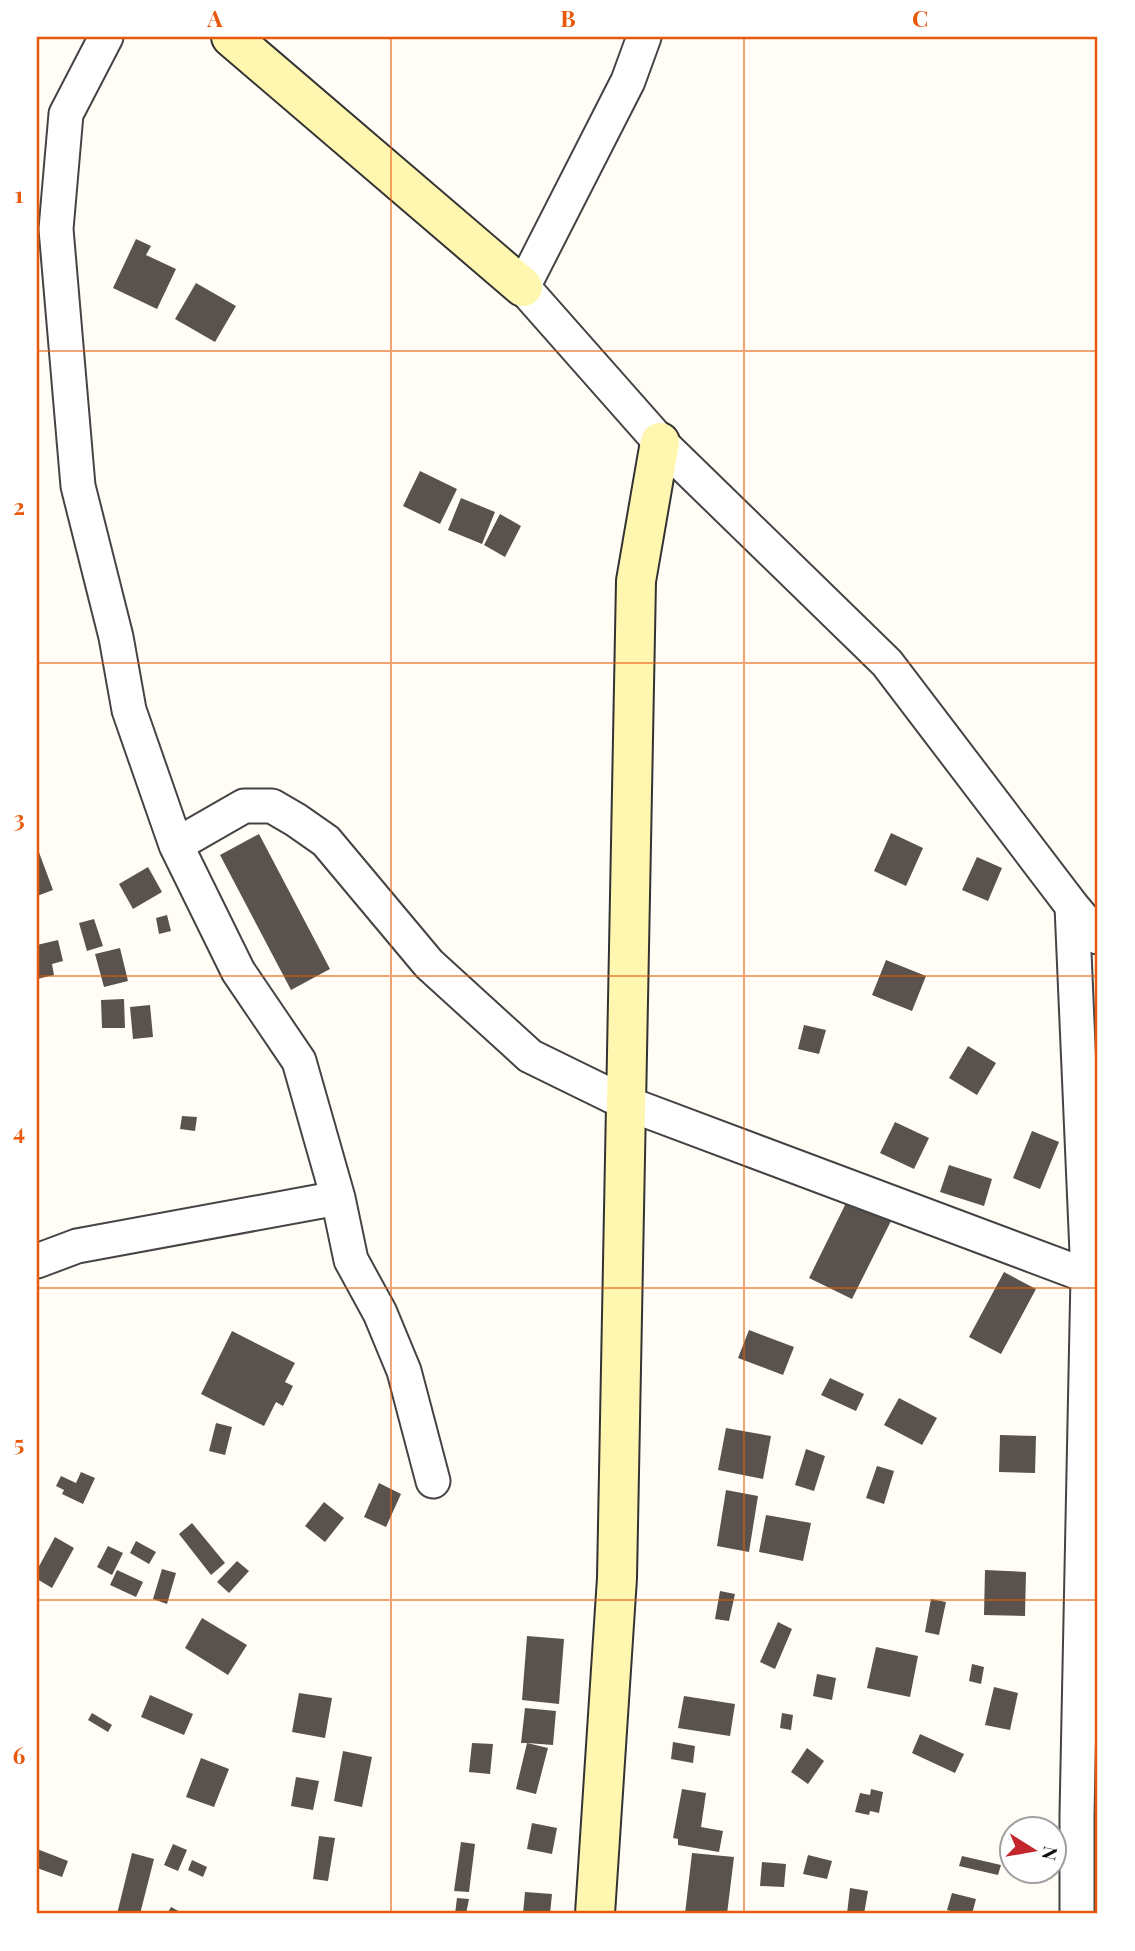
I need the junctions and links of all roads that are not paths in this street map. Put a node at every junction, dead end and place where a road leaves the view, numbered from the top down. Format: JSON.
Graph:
{"nodes":[{"id":1,"x":106,"y":37,"type":"edge"},
{"id":2,"x":231,"y":37,"type":"edge"},
{"id":3,"x":644,"y":37,"type":"edge"},
{"id":4,"x":523,"y":287,"type":"junction"},
{"id":5,"x":660,"y":442,"type":"junction"},
{"id":6,"x":176,"y":845,"type":"junction"},
{"id":7,"x":1072,"y":906,"type":"junction"},
{"id":8,"x":1098,"y":937,"type":"edge"},
{"id":9,"x":626,"y":1103,"type":"junction"},
{"id":10,"x":338,"y":1198,"type":"junction"},
{"id":11,"x":37,"y":1261,"type":"edge"},
{"id":12,"x":1093,"y":1278,"type":"edge"},
{"id":13,"x":433,"y":1481,"type":"dead end"},
{"id":14,"x":595,"y":1914,"type":"edge"},
{"id":15,"x":1077,"y":1914,"type":"edge"}],
"edges":[{"from":1,"to":6,"type":"street"},
{"from":2,"to":4,"type":"street"},
{"from":3,"to":4,"type":"street"},
{"from":4,"to":5,"type":"street"},
{"from":5,"to":7,"type":"street"},
{"from":5,"to":9,"type":"street"},
{"from":6,"to":9,"type":"street"},
{"from":6,"to":10,"type":"street"},
{"from":7,"to":8,"type":"street"},
{"from":7,"to":12,"type":"street"},
{"from":9,"to":12,"type":"street"},
{"from":9,"to":14,"type":"street"},
{"from":10,"to":11,"type":"street"},
{"from":10,"to":13,"type":"street"},
{"from":12,"to":15,"type":"street"}]}
